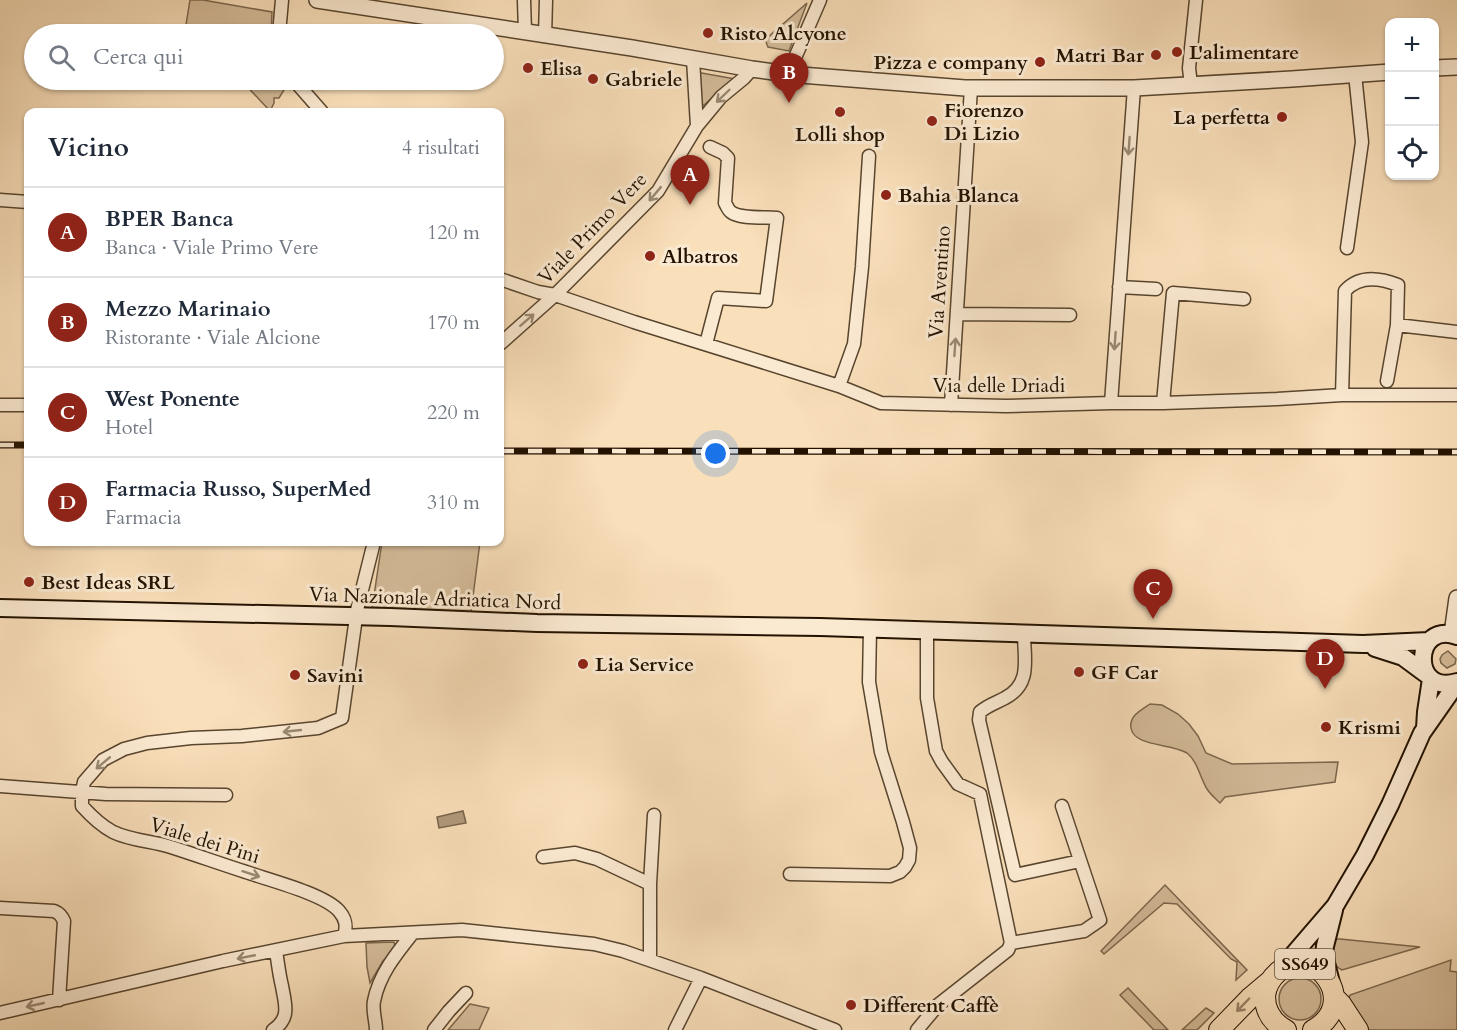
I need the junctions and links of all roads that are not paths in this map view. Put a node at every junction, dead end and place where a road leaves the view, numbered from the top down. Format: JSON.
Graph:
{"nodes":[{"id":1,"x":282,"y":0,"type":"edge"},
{"id":2,"x":317,"y":0,"type":"edge"},
{"id":3,"x":524,"y":0,"type":"edge"},
{"id":4,"x":546,"y":0,"type":"edge"},
{"id":5,"x":820,"y":0,"type":"edge"},
{"id":6,"x":1196,"y":0,"type":"edge"},
{"id":7,"x":369,"y":4,"type":"edge"},
{"id":8,"x":280,"y":24,"type":"edge"},
{"id":9,"x":480,"y":24,"type":"edge"},
{"id":10,"x":504,"y":28,"type":"edge"},
{"id":11,"x":525,"y":32,"type":"junction"},
{"id":12,"x":545,"y":36,"type":"junction"},
{"id":13,"x":693,"y":59,"type":"junction"},
{"id":14,"x":1457,"y":67,"type":"edge"},
{"id":15,"x":1439,"y":68,"type":"edge"},
{"id":16,"x":752,"y":69,"type":"junction"},
{"id":17,"x":1385,"y":72,"type":"edge"},
{"id":18,"x":788,"y":74,"type":"junction"},
{"id":19,"x":1355,"y":74,"type":"junction"},
{"id":20,"x":1191,"y":85,"type":"junction"},
{"id":21,"x":971,"y":88,"type":"junction"},
{"id":22,"x":1134,"y":88,"type":"junction"},
{"id":23,"x":303,"y":90,"type":"edge"},
{"id":24,"x":318,"y":108,"type":"edge"},
{"id":25,"x":696,"y":126,"type":"junction"},
{"id":26,"x":710,"y":147,"type":"dead end"},
{"id":27,"x":869,"y":156,"type":"dead end"},
{"id":28,"x":0,"y":200,"type":"edge"},
{"id":29,"x":24,"y":202,"type":"edge"},
{"id":30,"x":1347,"y":248,"type":"dead end"},
{"id":31,"x":504,"y":280,"type":"edge"},
{"id":32,"x":1119,"y":287,"type":"junction"},
{"id":33,"x":1156,"y":289,"type":"dead end"},
{"id":34,"x":555,"y":295,"type":"junction"},
{"id":35,"x":1244,"y":299,"type":"dead end"},
{"id":36,"x":957,"y":314,"type":"junction"},
{"id":37,"x":1070,"y":315,"type":"dead end"},
{"id":38,"x":1397,"y":325,"type":"junction"},
{"id":39,"x":1457,"y":332,"type":"edge"},
{"id":40,"x":504,"y":340,"type":"edge"},
{"id":41,"x":706,"y":344,"type":"junction"},
{"id":42,"x":1387,"y":381,"type":"dead end"},
{"id":43,"x":839,"y":386,"type":"junction"},
{"id":44,"x":1342,"y":395,"type":"junction"},
{"id":45,"x":1457,"y":395,"type":"edge"},
{"id":46,"x":1111,"y":403,"type":"junction"},
{"id":47,"x":1163,"y":403,"type":"junction"},
{"id":48,"x":0,"y":405,"type":"edge"},
{"id":49,"x":24,"y":405,"type":"edge"},
{"id":50,"x":951,"y":405,"type":"junction"},
{"id":51,"x":373,"y":546,"type":"edge"},
{"id":52,"x":1457,"y":598,"type":"edge"},
{"id":53,"x":0,"y":609,"type":"edge"},
{"id":54,"x":357,"y":617,"type":"junction"},
{"id":55,"x":870,"y":629,"type":"junction"},
{"id":56,"x":927,"y":631,"type":"junction"},
{"id":57,"x":1024,"y":633,"type":"junction"},
{"id":58,"x":1454,"y":635,"type":"edge"},
{"id":59,"x":1429,"y":641,"type":"junction"},
{"id":60,"x":1363,"y":644,"type":"junction"},
{"id":61,"x":1429,"y":676,"type":"junction"},
{"id":62,"x":1456,"y":683,"type":"edge"},
{"id":63,"x":1425,"y":728,"type":"junction"},
{"id":64,"x":0,"y":786,"type":"edge"},
{"id":65,"x":82,"y":792,"type":"junction"},
{"id":66,"x":226,"y":795,"type":"dead end"},
{"id":67,"x":1062,"y":806,"type":"dead end"},
{"id":68,"x":654,"y":815,"type":"dead end"},
{"id":69,"x":543,"y":857,"type":"dead end"},
{"id":70,"x":1080,"y":861,"type":"junction"},
{"id":71,"x":790,"y":874,"type":"dead end"},
{"id":72,"x":650,"y":884,"type":"junction"},
{"id":73,"x":1335,"y":906,"type":"junction"},
{"id":74,"x":0,"y":908,"type":"edge"},
{"id":75,"x":412,"y":934,"type":"junction"},
{"id":76,"x":344,"y":936,"type":"junction"},
{"id":77,"x":1011,"y":943,"type":"junction"},
{"id":78,"x":276,"y":951,"type":"junction"},
{"id":79,"x":650,"y":960,"type":"junction"},
{"id":80,"x":1275,"y":976,"type":"junction"},
{"id":81,"x":701,"y":978,"type":"junction"},
{"id":82,"x":1332,"y":990,"type":"junction"},
{"id":83,"x":466,"y":993,"type":"dead end"},
{"id":84,"x":59,"y":1000,"type":"junction"},
{"id":85,"x":0,"y":1013,"type":"edge"},
{"id":86,"x":273,"y":1030,"type":"edge"},
{"id":87,"x":375,"y":1030,"type":"edge"},
{"id":88,"x":435,"y":1030,"type":"edge"},
{"id":89,"x":675,"y":1030,"type":"edge"},
{"id":90,"x":835,"y":1030,"type":"edge"},
{"id":91,"x":917,"y":1030,"type":"edge"},
{"id":92,"x":1219,"y":1030,"type":"edge"},
{"id":93,"x":1265,"y":1030,"type":"edge"},
{"id":94,"x":1273,"y":1030,"type":"edge"},
{"id":95,"x":1286,"y":1030,"type":"edge"},
{"id":96,"x":1313,"y":1030,"type":"edge"},
{"id":97,"x":1358,"y":1030,"type":"edge"}],
"edges":[{"from":1,"to":8,"type":"street"},
{"from":2,"to":7,"type":"street"},
{"from":3,"to":11,"type":"street"},
{"from":4,"to":12,"type":"street"},
{"from":5,"to":18,"type":"street"},
{"from":6,"to":20,"type":"street"},
{"from":7,"to":9,"type":"street"},
{"from":10,"to":11,"type":"street"},
{"from":11,"to":12,"type":"street"},
{"from":12,"to":13,"type":"street"},
{"from":13,"to":16,"type":"street"},
{"from":13,"to":25,"type":"street"},
{"from":14,"to":15,"type":"street"},
{"from":16,"to":18,"type":"street"},
{"from":16,"to":25,"type":"street","name":"Viale Primo Vere","one_way":true},
{"from":17,"to":19,"type":"street"},
{"from":18,"to":21,"type":"street"},
{"from":19,"to":20,"type":"street"},
{"from":19,"to":30,"type":"street"},
{"from":20,"to":22,"type":"street"},
{"from":21,"to":22,"type":"street"},
{"from":21,"to":36,"type":"street","name":"Via Aventino"},
{"from":22,"to":32,"type":"street","one_way":true},
{"from":23,"to":24,"type":"street"},
{"from":25,"to":34,"type":"street","name":"Viale Primo Vere","one_way":true},
{"from":26,"to":41,"type":"street"},
{"from":27,"to":43,"type":"street"},
{"from":28,"to":29,"type":"street"},
{"from":31,"to":34,"type":"street","name":"Via delle Driadi"},
{"from":32,"to":33,"type":"street"},
{"from":32,"to":46,"type":"street","one_way":true},
{"from":40,"to":34,"type":"street","name":"Viale Primo Vere","one_way":true},
{"from":34,"to":41,"type":"street","name":"Via delle Driadi"},
{"from":35,"to":47,"type":"street"},
{"from":36,"to":37,"type":"street"},
{"from":50,"to":36,"type":"street","name":"Via Aventino","one_way":true},
{"from":38,"to":39,"type":"street"},
{"from":38,"to":42,"type":"street"},
{"from":38,"to":44,"type":"street"},
{"from":41,"to":43,"type":"street","name":"Via delle Driadi"},
{"from":43,"to":50,"type":"street","name":"Via delle Driadi"},
{"from":44,"to":45,"type":"street","name":"Via delle Driadi"},
{"from":44,"to":47,"type":"street","name":"Via delle Driadi"},
{"from":46,"to":47,"type":"street","name":"Via delle Driadi"},
{"from":46,"to":50,"type":"street","name":"Via delle Driadi"},
{"from":48,"to":49,"type":"street"},
{"from":51,"to":54,"type":"street"},
{"from":52,"to":58,"type":"street"},
{"from":53,"to":54,"type":"main road","name":"Via Nazionale Adriatica Nord"},
{"from":54,"to":55,"type":"main road","name":"Via Nazionale Adriatica Nord"},
{"from":54,"to":65,"type":"street","one_way":true},
{"from":55,"to":56,"type":"main road","name":"Via Nazionale Adriatica Nord"},
{"from":55,"to":71,"type":"street"},
{"from":56,"to":57,"type":"main road","name":"Via Nazionale Adriatica Nord"},
{"from":56,"to":77,"type":"street"},
{"from":57,"to":60,"type":"main road","name":"Via Nazionale Adriatica Nord"},
{"from":57,"to":70,"type":"street"},
{"from":58,"to":59,"type":"main road","name":"Via Nazionale Adriatica Nord"},
{"from":59,"to":60,"type":"main road","name":"Via Nazionale Adriatica Nord"},
{"from":59,"to":61,"type":"main road"},
{"from":60,"to":61,"type":"main road","name":"Via Nazionale Adriatica Nord"},
{"from":61,"to":62,"type":"main road"},
{"from":61,"to":63,"type":"main road","number":"SS649"},
{"from":62,"to":63,"type":"main road","number":"SS649"},
{"from":63,"to":73,"type":"main road","number":"SS649"},
{"from":64,"to":65,"type":"street"},
{"from":65,"to":66,"type":"street"},
{"from":65,"to":76,"type":"street","name":"Viale dei Pini","one_way":true},
{"from":67,"to":70,"type":"street"},
{"from":68,"to":72,"type":"street"},
{"from":69,"to":72,"type":"street"},
{"from":70,"to":77,"type":"street"},
{"from":72,"to":79,"type":"street"},
{"from":73,"to":80,"type":"main road","number":"SS649"},
{"from":73,"to":82,"type":"main road","number":"SS649"},
{"from":74,"to":84,"type":"street"},
{"from":75,"to":76,"type":"street"},
{"from":75,"to":79,"type":"street"},
{"from":75,"to":87,"type":"street"},
{"from":76,"to":78,"type":"street"},
{"from":77,"to":91,"type":"street"},
{"from":78,"to":84,"type":"street","one_way":true},
{"from":78,"to":86,"type":"street"},
{"from":79,"to":81,"type":"street"},
{"from":80,"to":82,"type":"main road","number":"SS649"},
{"from":80,"to":92,"type":"main road","number":"SS649","one_way":true},
{"from":80,"to":95,"type":"main road","number":"SS649"},
{"from":81,"to":89,"type":"street"},
{"from":81,"to":90,"type":"street"},
{"from":82,"to":96,"type":"main road","number":"SS649"},
{"from":82,"to":97,"type":"main road"},
{"from":83,"to":88,"type":"street"},
{"from":84,"to":85,"type":"street","one_way":true},
{"from":93,"to":94,"type":"main road"}]}
